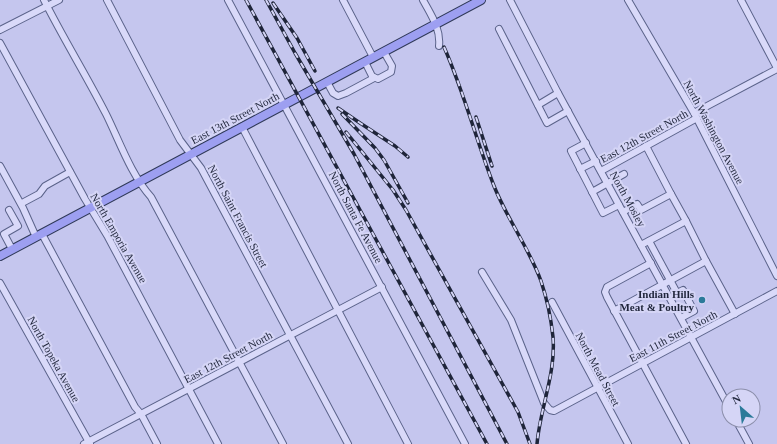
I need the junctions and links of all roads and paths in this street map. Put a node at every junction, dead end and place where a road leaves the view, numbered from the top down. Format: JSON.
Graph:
{"nodes":[{"id":1,"x":44,"y":0,"type":"edge"},
{"id":2,"x":59,"y":0,"type":"edge"},
{"id":3,"x":107,"y":0,"type":"edge"},
{"id":4,"x":228,"y":0,"type":"edge"},
{"id":5,"x":343,"y":0,"type":"edge"},
{"id":6,"x":423,"y":0,"type":"edge"},
{"id":7,"x":481,"y":0,"type":"edge"},
{"id":8,"x":510,"y":0,"type":"edge"},
{"id":9,"x":628,"y":0,"type":"edge"},
{"id":10,"x":742,"y":0,"type":"edge"},
{"id":11,"x":47,"y":6,"type":"junction"},
{"id":12,"x":436,"y":24,"type":"junction"},
{"id":13,"x":0,"y":30,"type":"edge"},
{"id":14,"x":499,"y":30,"type":"dead end"},
{"id":15,"x":0,"y":43,"type":"edge"},
{"id":16,"x":439,"y":46,"type":"dead end"},
{"id":17,"x":384,"y":52,"type":"junction"},
{"id":18,"x":373,"y":57,"type":"junction"},
{"id":19,"x":365,"y":62,"type":"junction"},
{"id":20,"x":777,"y":68,"type":"edge"},
{"id":21,"x":374,"y":78,"type":"junction"},
{"id":22,"x":327,"y":82,"type":"junction"},
{"id":23,"x":558,"y":93,"type":"junction"},
{"id":24,"x":284,"y":105,"type":"junction"},
{"id":25,"x":538,"y":105,"type":"junction"},
{"id":26,"x":568,"y":111,"type":"junction"},
{"id":27,"x":696,"y":116,"type":"junction"},
{"id":28,"x":242,"y":127,"type":"junction"},
{"id":29,"x":586,"y":143,"type":"junction"},
{"id":30,"x":646,"y":146,"type":"junction"},
{"id":31,"x":190,"y":155,"type":"junction"},
{"id":32,"x":596,"y":161,"type":"junction"},
{"id":33,"x":0,"y":166,"type":"edge"},
{"id":34,"x":580,"y":169,"type":"junction"},
{"id":35,"x":601,"y":171,"type":"junction"},
{"id":36,"x":70,"y":172,"type":"junction"},
{"id":37,"x":624,"y":174,"type":"dead end"},
{"id":38,"x":140,"y":182,"type":"junction"},
{"id":39,"x":608,"y":183,"type":"junction"},
{"id":40,"x":592,"y":192,"type":"junction"},
{"id":41,"x":672,"y":194,"type":"junction"},
{"id":42,"x":24,"y":202,"type":"dead end"},
{"id":43,"x":619,"y":205,"type":"junction"},
{"id":44,"x":91,"y":208,"type":"junction"},
{"id":45,"x":10,"y":210,"type":"dead end"},
{"id":46,"x":623,"y":212,"type":"junction"},
{"id":47,"x":686,"y":221,"type":"junction"},
{"id":48,"x":2,"y":235,"type":"edge"},
{"id":49,"x":39,"y":235,"type":"junction"},
{"id":50,"x":649,"y":241,"type":"junction"},
{"id":51,"x":641,"y":245,"type":"junction"},
{"id":52,"x":12,"y":249,"type":"junction"},
{"id":53,"x":656,"y":254,"type":"junction"},
{"id":54,"x":0,"y":256,"type":"edge"},
{"id":55,"x":650,"y":260,"type":"junction"},
{"id":56,"x":706,"y":261,"type":"junction"},
{"id":57,"x":482,"y":272,"type":"dead end"},
{"id":58,"x":777,"y":276,"type":"edge"},
{"id":59,"x":670,"y":281,"type":"junction"},
{"id":60,"x":0,"y":283,"type":"edge"},
{"id":61,"x":663,"y":284,"type":"junction"},
{"id":62,"x":382,"y":287,"type":"junction"},
{"id":63,"x":777,"y":291,"type":"edge"},
{"id":64,"x":677,"y":293,"type":"junction"},
{"id":65,"x":670,"y":297,"type":"junction"},
{"id":66,"x":552,"y":302,"type":"dead end"},
{"id":67,"x":338,"y":311,"type":"junction"},
{"id":68,"x":614,"y":311,"type":"junction"},
{"id":69,"x":735,"y":314,"type":"junction"},
{"id":70,"x":681,"y":318,"type":"junction"},
{"id":71,"x":290,"y":336,"type":"junction"},
{"id":72,"x":692,"y":338,"type":"junction"},
{"id":73,"x":240,"y":363,"type":"junction"},
{"id":74,"x":642,"y":364,"type":"junction"},
{"id":75,"x":597,"y":388,"type":"junction"},
{"id":76,"x":189,"y":389,"type":"junction"},
{"id":77,"x":721,"y":392,"type":"edge"},
{"id":78,"x":141,"y":414,"type":"junction"},
{"id":79,"x":740,"y":428,"type":"edge"},
{"id":80,"x":87,"y":443,"type":"edge"},
{"id":81,"x":157,"y":444,"type":"edge"},
{"id":82,"x":218,"y":444,"type":"edge"},
{"id":83,"x":283,"y":444,"type":"edge"},
{"id":84,"x":348,"y":444,"type":"edge"},
{"id":85,"x":408,"y":444,"type":"edge"},
{"id":86,"x":465,"y":444,"type":"edge"},
{"id":87,"x":628,"y":444,"type":"edge"},
{"id":88,"x":686,"y":444,"type":"edge"},
{"id":89,"x":749,"y":444,"type":"edge"}],
"edges":[{"from":1,"to":11,"type":"street"},
{"from":2,"to":11,"type":"street"},
{"from":3,"to":31,"type":"street","name":"North Saint Francis Street"},
{"from":4,"to":24,"type":"street","name":"North Santa Fe Avenue"},
{"from":5,"to":18,"type":"street"},
{"from":6,"to":12,"type":"street"},
{"from":7,"to":12,"type":"main road","name":"East 13th Street North"},
{"from":8,"to":23,"type":"street","name":"North Mosley"},
{"from":9,"to":27,"type":"street","name":"North Washington Avenue"},
{"from":10,"to":20,"type":"street"},
{"from":11,"to":13,"type":"street"},
{"from":11,"to":38,"type":"street"},
{"from":12,"to":16,"type":"street"},
{"from":12,"to":17,"type":"main road","name":"East 13th Street North"},
{"from":14,"to":25,"type":"street"},
{"from":15,"to":36,"type":"street","name":"North Emporia Avenue"},
{"from":17,"to":18,"type":"main road","name":"East 13th Street North"},
{"from":17,"to":21,"type":"street"},
{"from":18,"to":19,"type":"main road","name":"East 13th Street North"},
{"from":19,"to":21,"type":"street"},
{"from":19,"to":22,"type":"main road","name":"East 13th Street North"},
{"from":20,"to":27,"type":"street","name":"East 12th Street North"},
{"from":21,"to":22,"type":"street"},
{"from":22,"to":24,"type":"main road","name":"East 13th Street North"},
{"from":23,"to":25,"type":"street"},
{"from":23,"to":26,"type":"street","name":"North Mosley"},
{"from":24,"to":28,"type":"main road","name":"East 13th Street North"},
{"from":24,"to":62,"type":"street","name":"North Santa Fe Avenue"},
{"from":25,"to":26,"type":"street"},
{"from":26,"to":29,"type":"street","name":"North Mosley"},
{"from":27,"to":30,"type":"street","name":"East 12th Street North"},
{"from":27,"to":58,"type":"street","name":"North Washington Avenue"},
{"from":28,"to":31,"type":"main road","name":"East 13th Street North"},
{"from":28,"to":67,"type":"street"},
{"from":29,"to":32,"type":"street","name":"North Mosley"},
{"from":29,"to":34,"type":"street"},
{"from":30,"to":35,"type":"street","name":"East 12th Street North"},
{"from":30,"to":41,"type":"street"},
{"from":31,"to":38,"type":"main road","name":"East 13th Street North"},
{"from":31,"to":71,"type":"street","name":"North Saint Francis Street"},
{"from":32,"to":34,"type":"street"},
{"from":32,"to":35,"type":"street","name":"North Mosley"},
{"from":33,"to":49,"type":"street"},
{"from":34,"to":40,"type":"street"},
{"from":35,"to":39,"type":"street","name":"North Mosley"},
{"from":36,"to":42,"type":"street"},
{"from":36,"to":44,"type":"street","name":"North Emporia Avenue"},
{"from":37,"to":39,"type":"street"},
{"from":38,"to":44,"type":"main road","name":"East 13th Street North"},
{"from":38,"to":73,"type":"street"},
{"from":39,"to":40,"type":"street"},
{"from":39,"to":43,"type":"street","name":"North Mosley"},
{"from":40,"to":43,"type":"street"},
{"from":41,"to":46,"type":"street"},
{"from":41,"to":47,"type":"street"},
{"from":43,"to":46,"type":"street","name":"North Mosley"},
{"from":44,"to":49,"type":"main road","name":"East 13th Street North"},
{"from":44,"to":76,"type":"street","name":"North Emporia Avenue"},
{"from":45,"to":48,"type":"street"},
{"from":46,"to":51,"type":"street","name":"North Mosley"},
{"from":47,"to":50,"type":"street"},
{"from":47,"to":56,"type":"street"},
{"from":48,"to":52,"type":"street"},
{"from":49,"to":52,"type":"main road","name":"East 13th Street North"},
{"from":49,"to":78,"type":"street"},
{"from":50,"to":51,"type":"street"},
{"from":50,"to":53,"type":"street"},
{"from":51,"to":55,"type":"street","name":"North Mosley"},
{"from":52,"to":54,"type":"main road","name":"East 13th Street North"},
{"from":53,"to":55,"type":"street"},
{"from":53,"to":59,"type":"street"},
{"from":55,"to":61,"type":"street","name":"North Mosley"},
{"from":55,"to":68,"type":"street"},
{"from":56,"to":59,"type":"street"},
{"from":56,"to":69,"type":"street"},
{"from":57,"to":75,"type":"street","name":"East 11th Street North"},
{"from":59,"to":61,"type":"street"},
{"from":59,"to":64,"type":"street"},
{"from":60,"to":80,"type":"street","name":"North Topeka Avenue"},
{"from":61,"to":65,"type":"street","name":"North Mosley"},
{"from":61,"to":68,"type":"street"},
{"from":62,"to":67,"type":"street","name":"East 12th Street North"},
{"from":62,"to":86,"type":"street","name":"North Santa Fe Avenue"},
{"from":63,"to":69,"type":"street","name":"East 11th Street North"},
{"from":64,"to":65,"type":"street"},
{"from":64,"to":70,"type":"street"},
{"from":65,"to":70,"type":"street","name":"North Mosley"},
{"from":66,"to":75,"type":"street","name":"North Mead Street"},
{"from":67,"to":71,"type":"street","name":"East 12th Street North"},
{"from":67,"to":85,"type":"street"},
{"from":68,"to":74,"type":"street"},
{"from":69,"to":72,"type":"street","name":"East 11th Street North"},
{"from":70,"to":72,"type":"street","name":"North Mosley"},
{"from":71,"to":73,"type":"street","name":"East 12th Street North"},
{"from":71,"to":84,"type":"street","name":"North Saint Francis Street"},
{"from":72,"to":74,"type":"street","name":"East 11th Street North"},
{"from":72,"to":77,"type":"street","name":"North Mosley"},
{"from":73,"to":76,"type":"street","name":"East 12th Street North"},
{"from":73,"to":83,"type":"street"},
{"from":74,"to":75,"type":"street","name":"East 11th Street North"},
{"from":74,"to":88,"type":"street"},
{"from":75,"to":87,"type":"street","name":"North Mead Street"},
{"from":76,"to":78,"type":"street","name":"East 12th Street North"},
{"from":76,"to":82,"type":"street","name":"North Emporia Avenue"},
{"from":78,"to":80,"type":"street","name":"East 12th Street North"},
{"from":78,"to":81,"type":"street"},
{"from":79,"to":89,"type":"street"}]}
